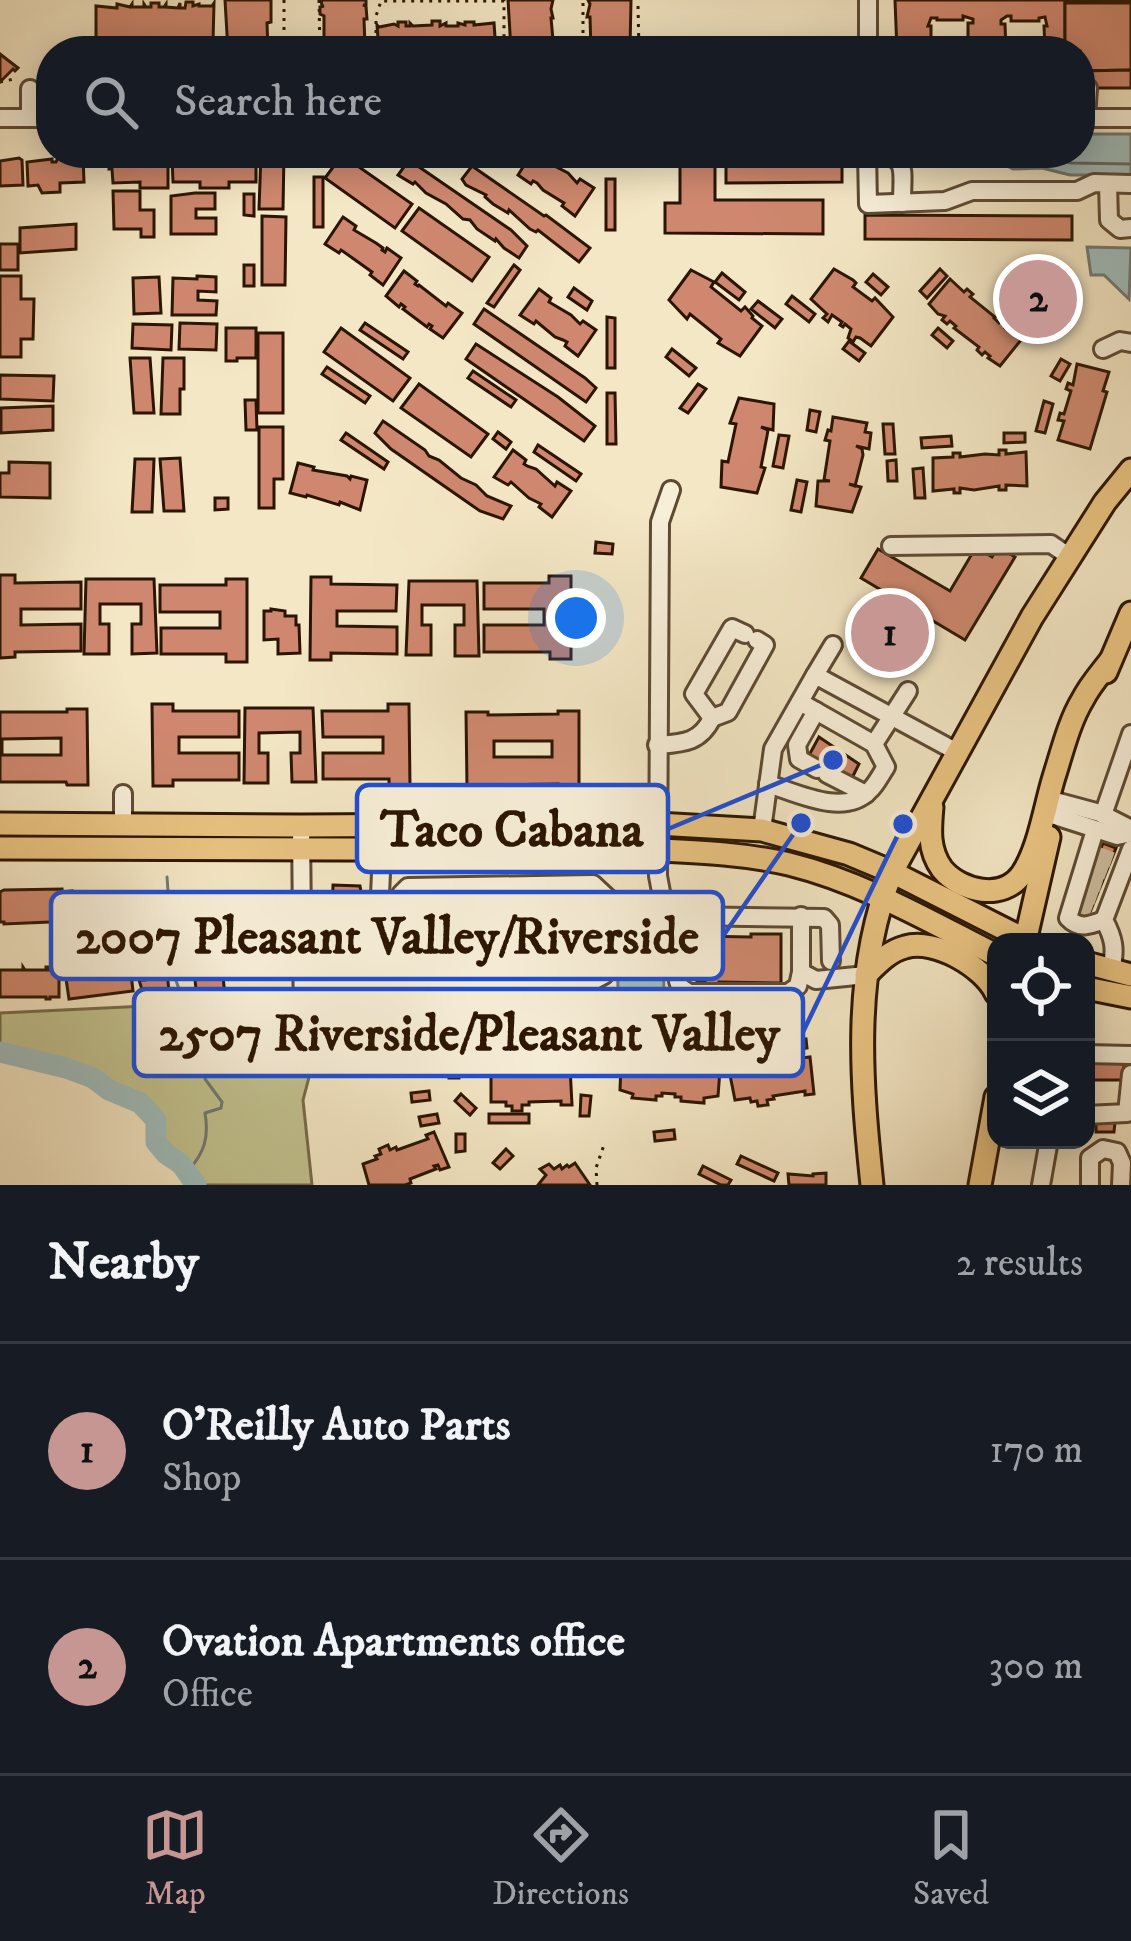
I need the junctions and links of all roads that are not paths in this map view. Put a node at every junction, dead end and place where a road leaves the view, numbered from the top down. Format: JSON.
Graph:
{"nodes":[{"id":1,"x":868,"y":0,"type":"edge"},
{"id":2,"x":868,"y":36,"type":"edge"},
{"id":3,"x":22,"y":84,"type":"road end"},
{"id":4,"x":0,"y":118,"type":"edge"},
{"id":5,"x":30,"y":118,"type":"junction"},
{"id":6,"x":36,"y":118,"type":"edge"},
{"id":7,"x":1095,"y":118,"type":"edge"},
{"id":8,"x":1131,"y":118,"type":"edge"},
{"id":9,"x":867,"y":168,"type":"edge"},
{"id":10,"x":902,"y":168,"type":"edge"},
{"id":11,"x":1108,"y":184,"type":"junction"},
{"id":12,"x":1131,"y":184,"type":"edge"},
{"id":13,"x":902,"y":202,"type":"junction"},
{"id":14,"x":1131,"y":228,"type":"edge"},
{"id":15,"x":1131,"y":343,"type":"edge"},
{"id":16,"x":1103,"y":349,"type":"dead end"},
{"id":17,"x":1131,"y":470,"type":"edge"},
{"id":18,"x":671,"y":490,"type":"dead end"},
{"id":19,"x":890,"y":546,"type":"dead end"},
{"id":20,"x":1070,"y":557,"type":"junction"},
{"id":21,"x":1131,"y":613,"type":"edge"},
{"id":22,"x":833,"y":645,"type":"dead end"},
{"id":23,"x":1119,"y":664,"type":"junction"},
{"id":24,"x":815,"y":675,"type":"junction"},
{"id":25,"x":908,"y":691,"type":"dead end"},
{"id":26,"x":808,"y":706,"type":"junction"},
{"id":27,"x":892,"y":717,"type":"junction"},
{"id":28,"x":712,"y":718,"type":"junction"},
{"id":29,"x":1130,"y":738,"type":"edge"},
{"id":30,"x":874,"y":744,"type":"junction"},
{"id":31,"x":657,"y":745,"type":"junction"},
{"id":32,"x":957,"y":752,"type":"junction"},
{"id":33,"x":1123,"y":783,"type":"edge"},
{"id":34,"x":768,"y":784,"type":"junction"},
{"id":35,"x":122,"y":794,"type":"dead end"},
{"id":36,"x":866,"y":794,"type":"junction"},
{"id":37,"x":933,"y":794,"type":"junction"},
{"id":38,"x":1057,"y":809,"type":"junction"},
{"id":39,"x":0,"y":824,"type":"edge"},
{"id":40,"x":656,"y":824,"type":"junction"},
{"id":41,"x":762,"y":830,"type":"junction"},
{"id":42,"x":1131,"y":831,"type":"edge"},
{"id":43,"x":123,"y":837,"type":"junction"},
{"id":44,"x":302,"y":837,"type":"junction"},
{"id":45,"x":0,"y":848,"type":"edge"},
{"id":46,"x":658,"y":850,"type":"junction"},
{"id":47,"x":382,"y":851,"type":"junction"},
{"id":48,"x":892,"y":872,"type":"junction"},
{"id":49,"x":1100,"y":873,"type":"edge"},
{"id":50,"x":830,"y":878,"type":"junction"},
{"id":51,"x":881,"y":898,"type":"junction"},
{"id":52,"x":680,"y":916,"type":"junction"},
{"id":53,"x":801,"y":916,"type":"junction"},
{"id":54,"x":1010,"y":933,"type":"edge"},
{"id":55,"x":1029,"y":933,"type":"edge"},
{"id":56,"x":373,"y":934,"type":"junction"},
{"id":57,"x":987,"y":951,"type":"edge"},
{"id":58,"x":831,"y":962,"type":"dead end"},
{"id":59,"x":867,"y":965,"type":"junction"},
{"id":60,"x":801,"y":972,"type":"junction"},
{"id":61,"x":1121,"y":972,"type":"edge"},
{"id":62,"x":987,"y":977,"type":"edge"},
{"id":63,"x":371,"y":980,"type":"junction"},
{"id":64,"x":303,"y":984,"type":"junction"},
{"id":65,"x":1095,"y":990,"type":"edge"},
{"id":66,"x":1131,"y":998,"type":"edge"},
{"id":67,"x":303,"y":1032,"type":"dead end"},
{"id":68,"x":1095,"y":1054,"type":"edge"},
{"id":69,"x":1131,"y":1055,"type":"edge"},
{"id":70,"x":1131,"y":1074,"type":"edge"},
{"id":71,"x":1095,"y":1115,"type":"edge"},
{"id":72,"x":987,"y":1147,"type":"edge"},
{"id":73,"x":1047,"y":1149,"type":"edge"},
{"id":74,"x":1124,"y":1152,"type":"edge"},
{"id":75,"x":872,"y":1185,"type":"edge"},
{"id":76,"x":980,"y":1185,"type":"edge"},
{"id":77,"x":1040,"y":1185,"type":"edge"},
{"id":78,"x":1090,"y":1185,"type":"edge"},
{"id":79,"x":1121,"y":1185,"type":"edge"}],
"edges":[{"from":1,"to":2,"type":"street"},
{"from":3,"to":5,"type":"street"},
{"from":4,"to":5,"type":"street"},
{"from":5,"to":6,"type":"street"},
{"from":7,"to":8,"type":"street"},
{"from":9,"to":13,"type":"street"},
{"from":10,"to":13,"type":"street"},
{"from":11,"to":12,"type":"street"},
{"from":11,"to":13,"type":"street"},
{"from":11,"to":14,"type":"street"},
{"from":15,"to":16,"type":"street"},
{"from":17,"to":20,"type":"main road"},
{"from":18,"to":31,"type":"street"},
{"from":19,"to":20,"type":"street"},
{"from":20,"to":32,"type":"main road"},
{"from":21,"to":23,"type":"main road"},
{"from":22,"to":24,"type":"street"},
{"from":23,"to":37,"type":"main road"},
{"from":23,"to":38,"type":"main road"},
{"from":24,"to":26,"type":"street"},
{"from":24,"to":27,"type":"street"},
{"from":25,"to":27,"type":"street"},
{"from":26,"to":30,"type":"street"},
{"from":26,"to":34,"type":"street"},
{"from":26,"to":36,"type":"street"},
{"from":27,"to":30,"type":"street"},
{"from":27,"to":32,"type":"street"},
{"from":28,"to":28,"type":"street"},
{"from":28,"to":31,"type":"street"},
{"from":29,"to":33,"type":"street"},
{"from":30,"to":36,"type":"street"},
{"from":31,"to":40,"type":"street"},
{"from":32,"to":37,"type":"main road"},
{"from":33,"to":49,"type":"street"},
{"from":34,"to":36,"type":"street"},
{"from":34,"to":41,"type":"street"},
{"from":35,"to":43,"type":"street"},
{"from":37,"to":48,"type":"main road"},
{"from":38,"to":49,"type":"street"},
{"from":38,"to":55,"type":"main road"},
{"from":39,"to":43,"type":"main road"},
{"from":40,"to":41,"type":"main road"},
{"from":40,"to":44,"type":"main road"},
{"from":40,"to":46,"type":"street"},
{"from":41,"to":48,"type":"main road"},
{"from":42,"to":49,"type":"street"},
{"from":43,"to":44,"type":"main road"},
{"from":43,"to":45,"type":"main road"},
{"from":44,"to":47,"type":"main road"},
{"from":44,"to":64,"type":"street"},
{"from":46,"to":47,"type":"main road"},
{"from":46,"to":50,"type":"main road"},
{"from":46,"to":52,"type":"street"},
{"from":47,"to":56,"type":"street"},
{"from":48,"to":51,"type":"main road"},
{"from":48,"to":54,"type":"main road"},
{"from":49,"to":61,"type":"street"},
{"from":50,"to":51,"type":"main road"},
{"from":50,"to":59,"type":"main road"},
{"from":51,"to":57,"type":"main road"},
{"from":51,"to":59,"type":"main road"},
{"from":52,"to":53,"type":"street"},
{"from":52,"to":60,"type":"street"},
{"from":53,"to":58,"type":"street"},
{"from":53,"to":60,"type":"street"},
{"from":56,"to":63,"type":"street"},
{"from":56,"to":63,"type":"street"},
{"from":59,"to":60,"type":"street"},
{"from":59,"to":62,"type":"main road"},
{"from":59,"to":75,"type":"main road"},
{"from":63,"to":64,"type":"street"},
{"from":64,"to":67,"type":"street"},
{"from":65,"to":66,"type":"main road"},
{"from":68,"to":69,"type":"street"},
{"from":70,"to":71,"type":"street"},
{"from":72,"to":76,"type":"main road"},
{"from":73,"to":77,"type":"street"},
{"from":74,"to":78,"type":"street"},
{"from":74,"to":79,"type":"street"}]}
